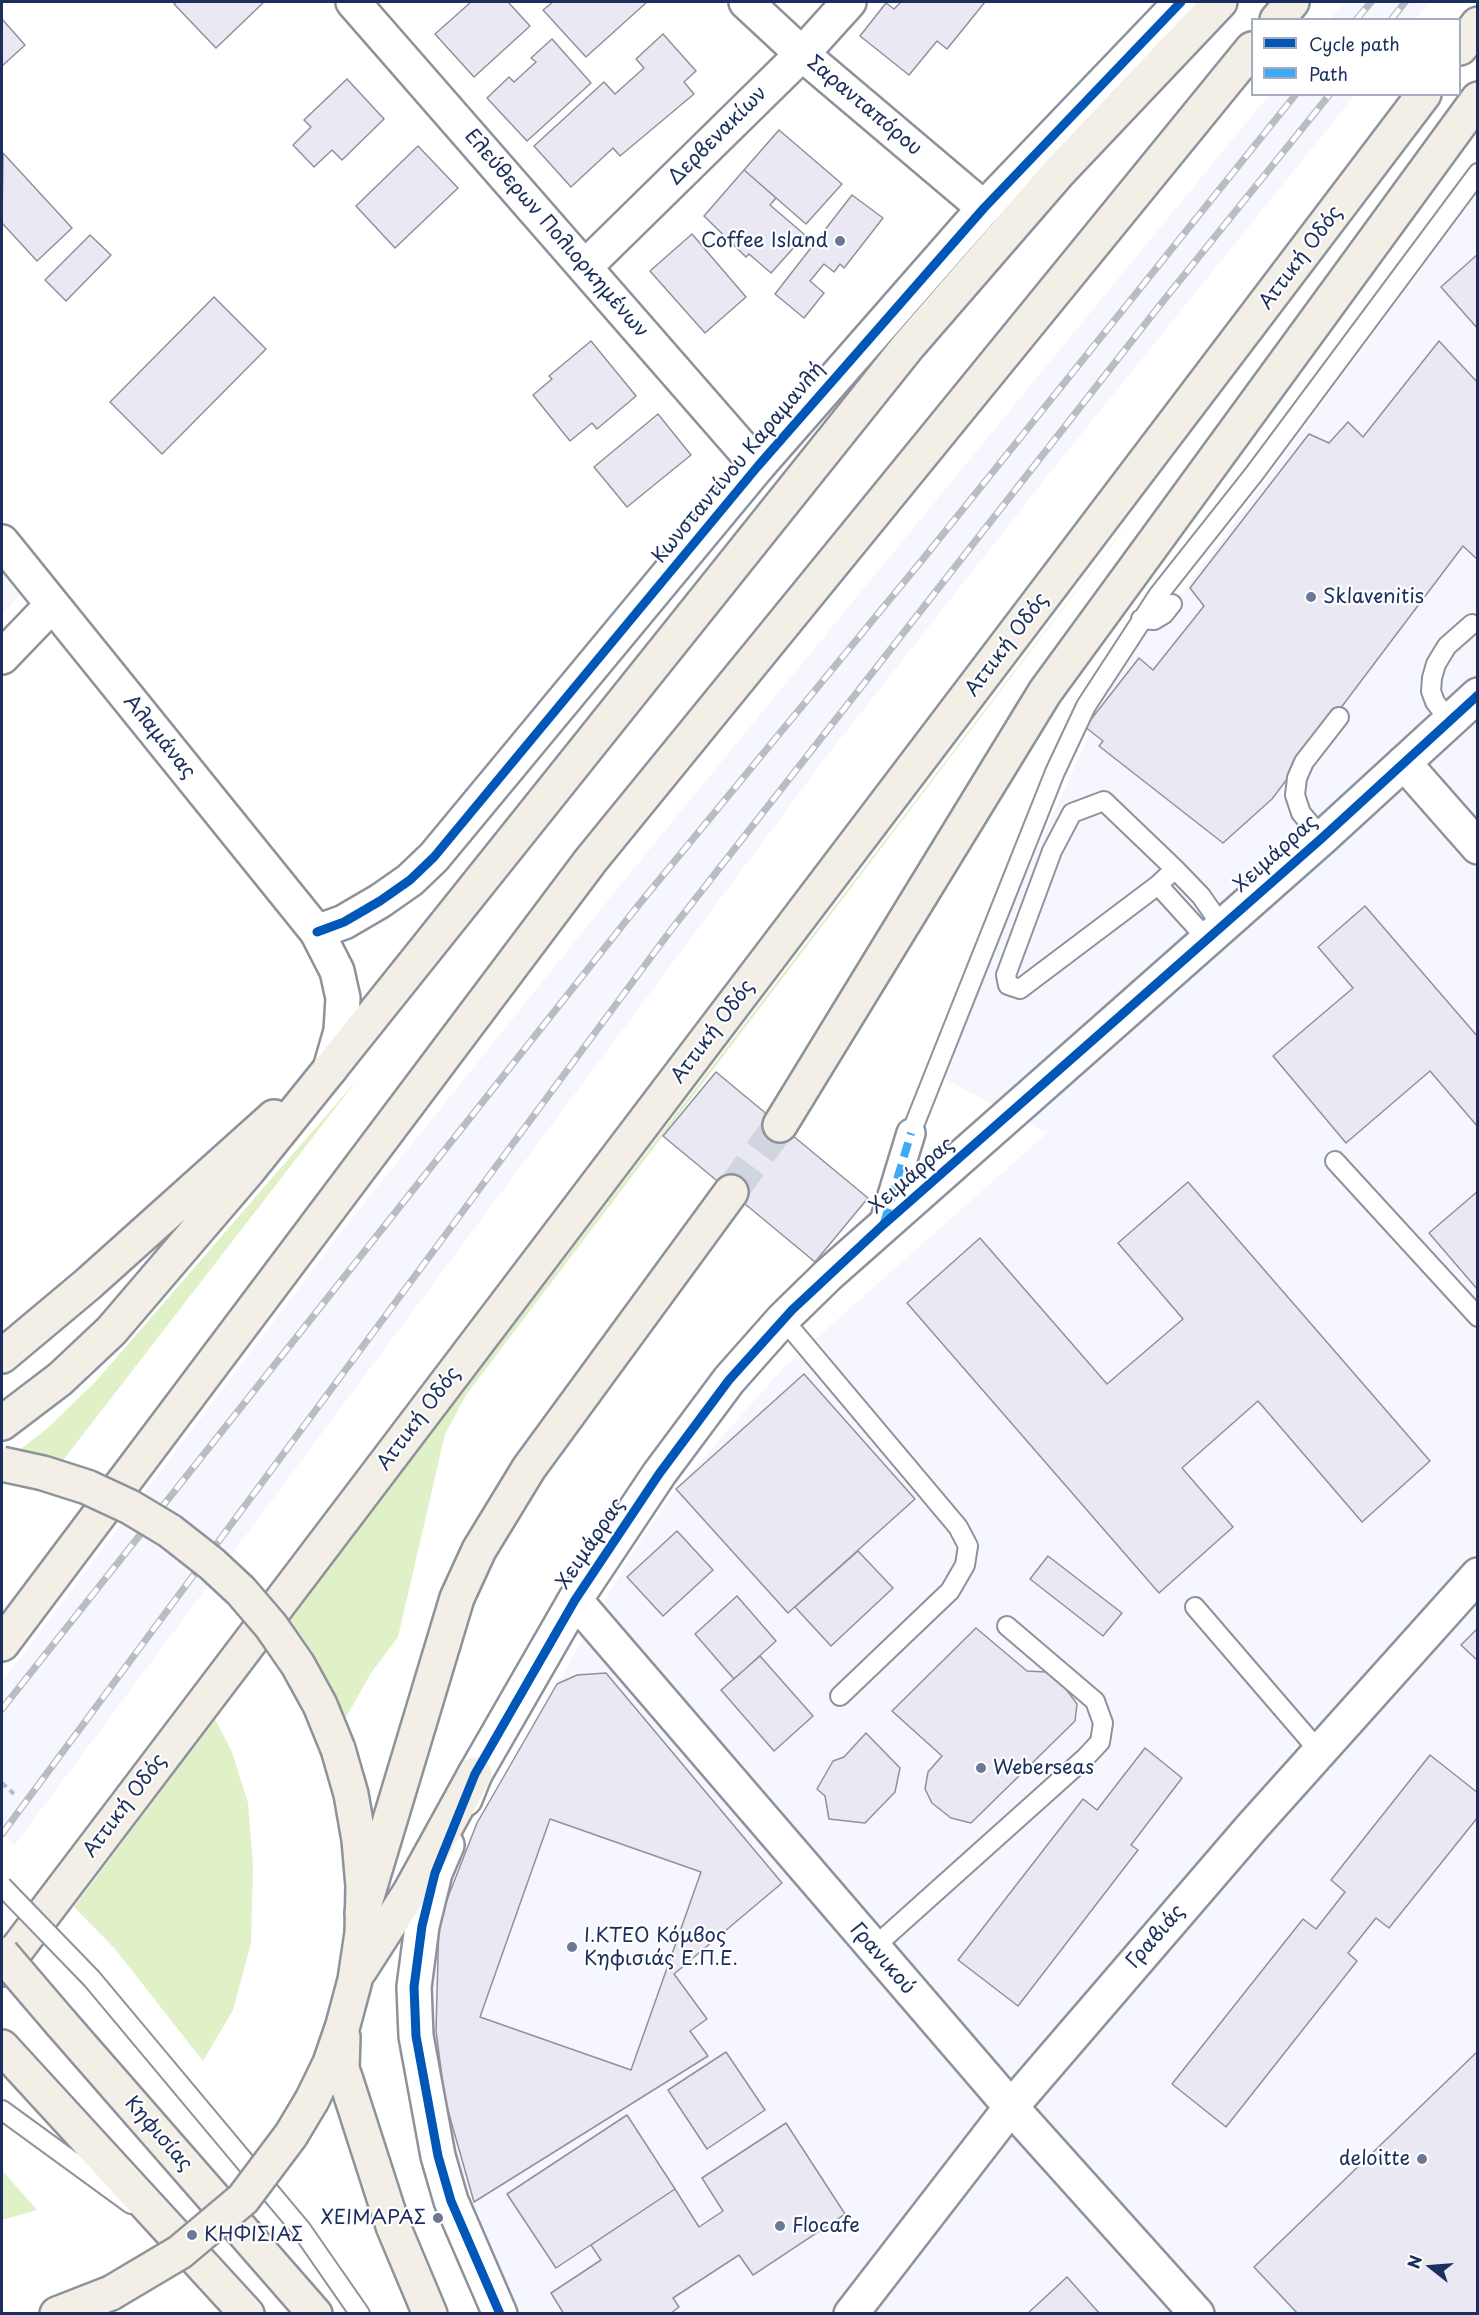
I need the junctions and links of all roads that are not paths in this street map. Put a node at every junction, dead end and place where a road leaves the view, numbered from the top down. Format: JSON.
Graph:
{"nodes":[{"id":1,"x":353,"y":2,"type":"edge"},
{"id":2,"x":746,"y":2,"type":"edge"},
{"id":3,"x":849,"y":2,"type":"edge"},
{"id":4,"x":1181,"y":2,"type":"edge"},
{"id":5,"x":1220,"y":2,"type":"edge"},
{"id":6,"x":1292,"y":2,"type":"edge"},
{"id":7,"x":1279,"y":18,"type":"edge"},
{"id":8,"x":1478,"y":24,"type":"edge"},
{"id":9,"x":1461,"y":47,"type":"edge"},
{"id":10,"x":1251,"y":50,"type":"edge"},
{"id":11,"x":802,"y":54,"type":"junction"},
{"id":12,"x":1422,"y":96,"type":"edge"},
{"id":13,"x":1478,"y":99,"type":"edge"},
{"id":14,"x":1478,"y":173,"type":"edge"},
{"id":15,"x":984,"y":208,"type":"junction"},
{"id":16,"x":585,"y":267,"type":"junction"},
{"id":17,"x":758,"y":466,"type":"junction"},
{"id":18,"x":2,"y":542,"type":"edge"},
{"id":19,"x":1172,"y":604,"type":"dead end"},
{"id":20,"x":52,"y":605,"type":"junction"},
{"id":21,"x":1142,"y":619,"type":"junction"},
{"id":22,"x":1472,"y":624,"type":"dead end"},
{"id":23,"x":2,"y":657,"type":"edge"},
{"id":24,"x":1478,"y":696,"type":"edge"},
{"id":25,"x":1339,"y":717,"type":"dead end"},
{"id":26,"x":1450,"y":721,"type":"junction"},
{"id":27,"x":1404,"y":763,"type":"junction"},
{"id":28,"x":1322,"y":838,"type":"junction"},
{"id":29,"x":1478,"y":847,"type":"edge"},
{"id":30,"x":1175,"y":869,"type":"junction"},
{"id":31,"x":1158,"y":885,"type":"junction"},
{"id":32,"x":317,"y":932,"type":"junction"},
{"id":33,"x":1215,"y":933,"type":"junction"},
{"id":34,"x":330,"y":1070,"type":"junction"},
{"id":35,"x":780,"y":1125,"type":"tunnel mouth"},
{"id":36,"x":911,"y":1133,"type":"joint"},
{"id":37,"x":1335,"y":1161,"type":"dead end"},
{"id":38,"x":731,"y":1192,"type":"tunnel mouth"},
{"id":39,"x":883,"y":1225,"type":"junction"},
{"id":40,"x":1478,"y":1317,"type":"edge"},
{"id":41,"x":783,"y":1318,"type":"junction"},
{"id":42,"x":2,"y":1356,"type":"edge"},
{"id":43,"x":2,"y":1423,"type":"edge"},
{"id":44,"x":2,"y":1464,"type":"edge"},
{"id":45,"x":1478,"y":1575,"type":"edge"},
{"id":46,"x":575,"y":1600,"type":"junction"},
{"id":47,"x":1195,"y":1607,"type":"dead end"},
{"id":48,"x":1007,"y":1626,"type":"dead end"},
{"id":49,"x":2,"y":1644,"type":"edge"},
{"id":50,"x":840,"y":1696,"type":"dead end"},
{"id":51,"x":1319,"y":1751,"type":"junction"},
{"id":52,"x":475,"y":1774,"type":"junction"},
{"id":53,"x":2,"y":1886,"type":"edge"},
{"id":54,"x":362,"y":1913,"type":"junction"},
{"id":55,"x":873,"y":1948,"type":"junction"},
{"id":56,"x":2,"y":1954,"type":"edge"},
{"id":57,"x":2,"y":1970,"type":"edge"},
{"id":58,"x":355,"y":1980,"type":"junction"},
{"id":59,"x":343,"y":2025,"type":"junction"},
{"id":60,"x":2,"y":2047,"type":"edge"},
{"id":61,"x":1011,"y":2107,"type":"junction"},
{"id":62,"x":2,"y":2110,"type":"edge"},
{"id":63,"x":179,"y":2240,"type":"junction"},
{"id":64,"x":57,"y":2313,"type":"edge"},
{"id":65,"x":247,"y":2313,"type":"edge"},
{"id":66,"x":315,"y":2313,"type":"edge"},
{"id":67,"x":360,"y":2313,"type":"edge"},
{"id":68,"x":430,"y":2313,"type":"edge"},
{"id":69,"x":500,"y":2313,"type":"edge"},
{"id":70,"x":851,"y":2313,"type":"edge"},
{"id":71,"x":1197,"y":2313,"type":"edge"}],
"edges":[{"from":1,"to":16,"type":"street","name":"Ελεύθερων Πολιορκημένων"},
{"from":2,"to":11,"type":"street","name":"Σαρανταπόρου"},
{"from":3,"to":11,"type":"street","name":"Δερβενακίων"},
{"from":4,"to":15,"type":"street","name":"Κωνσταντίνου Καραμανλή"},
{"from":5,"to":34,"type":"main road"},
{"from":6,"to":7,"type":"main road"},
{"from":8,"to":9,"type":"main road"},
{"from":10,"to":49,"type":"main road"},
{"from":11,"to":15,"type":"street","name":"Σαρανταπόρου"},
{"from":11,"to":16,"type":"street","name":"Δερβενακίων"},
{"from":12,"to":57,"type":"main road","name":"Αττική Οδός"},
{"from":13,"to":35,"type":"main road"},
{"from":14,"to":21,"type":"lane"},
{"from":15,"to":17,"type":"street","name":"Κωνσταντίνου Καραμανλή"},
{"from":16,"to":17,"type":"street","name":"Ελεύθερων Πολιορκημένων"},
{"from":17,"to":32,"type":"street","name":"Κωνσταντίνου Καραμανλή"},
{"from":18,"to":20,"type":"street","name":"Αλαμάνας"},
{"from":19,"to":21,"type":"lane"},
{"from":20,"to":23,"type":"street"},
{"from":20,"to":32,"type":"street","name":"Αλαμάνας"},
{"from":21,"to":36,"type":"lane"},
{"from":22,"to":26,"type":"lane"},
{"from":24,"to":26,"type":"street","name":"Χειμάρρας"},
{"from":25,"to":28,"type":"lane"},
{"from":26,"to":27,"type":"street","name":"Χειμάρρας"},
{"from":27,"to":28,"type":"street","name":"Χειμάρρας"},
{"from":27,"to":29,"type":"street"},
{"from":28,"to":33,"type":"street","name":"Χειμάρρας"},
{"from":30,"to":31,"type":"lane"},
{"from":30,"to":31,"type":"lane"},
{"from":30,"to":33,"type":"lane"},
{"from":31,"to":33,"type":"lane"},
{"from":32,"to":34,"type":"street","name":"Αλαμάνας"},
{"from":33,"to":39,"type":"street","name":"Χειμάρρας"},
{"from":34,"to":42,"type":"main road"},
{"from":34,"to":43,"type":"main road"},
{"from":36,"to":39,"type":"street"},
{"from":37,"to":40,"type":"lane"},
{"from":38,"to":54,"type":"main road"},
{"from":39,"to":41,"type":"street","name":"Χειμάρρας"},
{"from":41,"to":46,"type":"street","name":"Χειμάρρας"},
{"from":41,"to":50,"type":"lane"},
{"from":44,"to":54,"type":"main road","bridge":true},
{"from":45,"to":51,"type":"street","name":"Γραβιάς"},
{"from":46,"to":52,"type":"street","name":"Χειμάρρας"},
{"from":46,"to":55,"type":"street","name":"Γρανικού"},
{"from":47,"to":51,"type":"lane"},
{"from":48,"to":55,"type":"lane"},
{"from":51,"to":61,"type":"street","name":"Γραβιάς"},
{"from":52,"to":58,"type":"main road"},
{"from":52,"to":69,"type":"street","name":"Χειμάρρας"},
{"from":53,"to":67,"type":"lane","bridge":true},
{"from":54,"to":58,"type":"main road"},
{"from":55,"to":61,"type":"street","name":"Γρανικού"},
{"from":56,"to":66,"type":"main road","name":"Κηφισίας","bridge":true},
{"from":58,"to":59,"type":"main road"},
{"from":59,"to":64,"type":"main road","bridge":true},
{"from":59,"to":68,"type":"main road"},
{"from":60,"to":63,"type":"main road"},
{"from":61,"to":70,"type":"street","name":"Γραβιάς"},
{"from":61,"to":71,"type":"street","name":"Γρανικού"},
{"from":62,"to":63,"type":"lane"},
{"from":63,"to":65,"type":"main road"}]}
